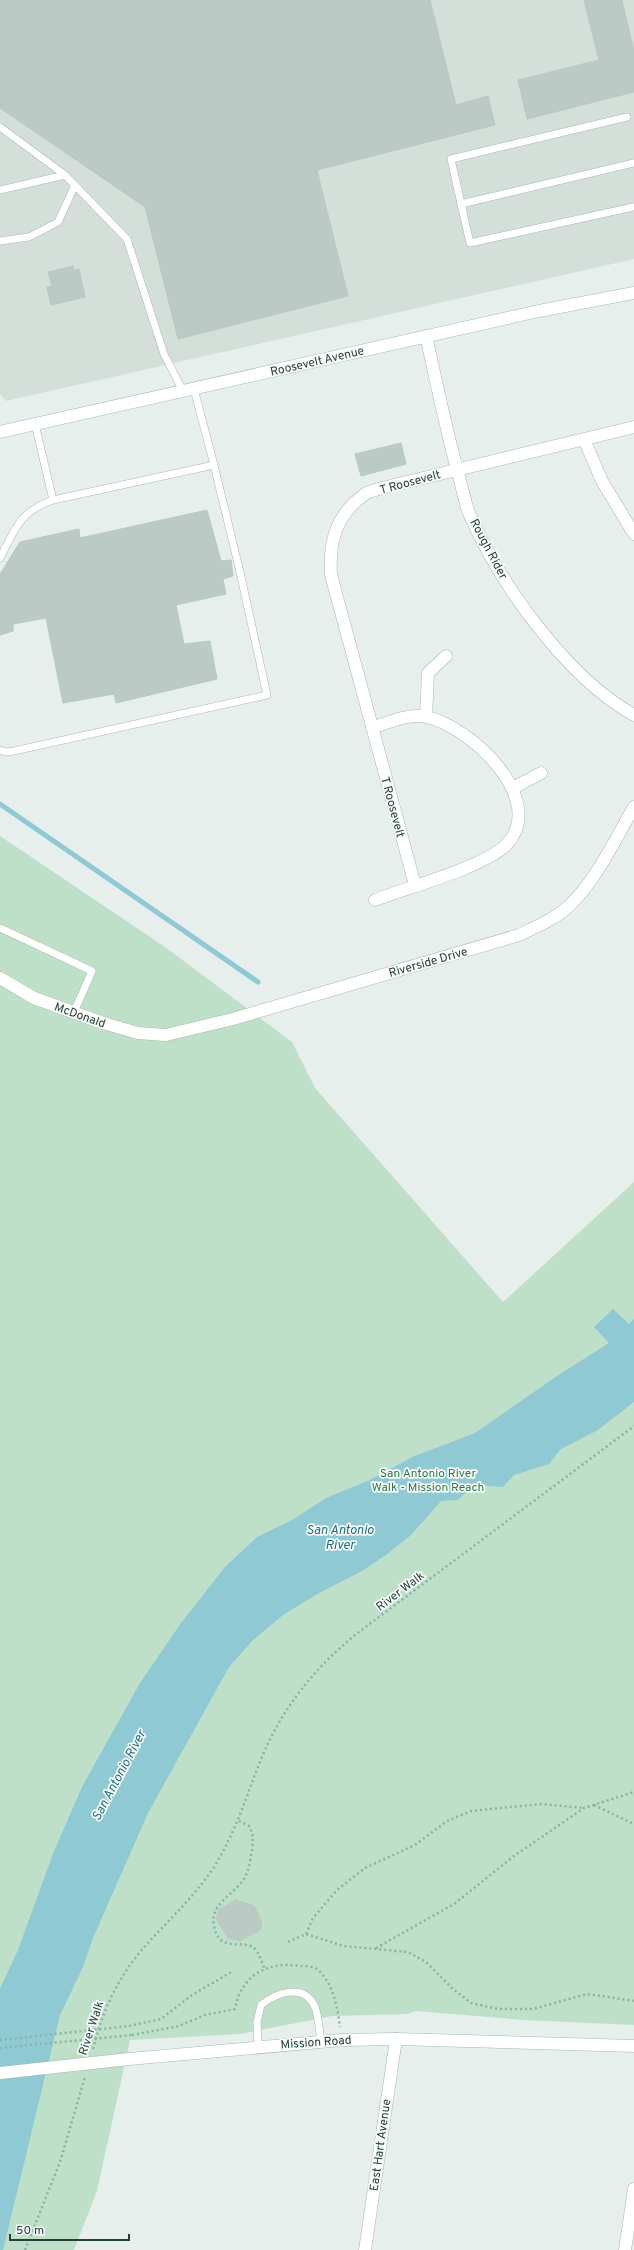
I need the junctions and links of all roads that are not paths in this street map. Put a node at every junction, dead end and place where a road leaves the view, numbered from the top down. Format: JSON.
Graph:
{"nodes":[{"id":1,"x":627,"y":117,"type":"dead end"},
{"id":2,"x":0,"y":127,"type":"edge"},
{"id":3,"x":634,"y":163,"type":"edge"},
{"id":4,"x":65,"y":175,"type":"junction"},
{"id":5,"x":75,"y":185,"type":"junction"},
{"id":6,"x":0,"y":190,"type":"edge"},
{"id":7,"x":461,"y":204,"type":"junction"},
{"id":8,"x":633,"y":207,"type":"edge"},
{"id":9,"x":0,"y":241,"type":"edge"},
{"id":10,"x":634,"y":293,"type":"edge"},
{"id":11,"x":426,"y":336,"type":"junction"},
{"id":12,"x":189,"y":390,"type":"junction"},
{"id":13,"x":35,"y":424,"type":"junction"},
{"id":14,"x":634,"y":427,"type":"edge"},
{"id":15,"x":0,"y":432,"type":"edge"},
{"id":16,"x":584,"y":439,"type":"junction"},
{"id":17,"x":214,"y":465,"type":"junction"},
{"id":18,"x":458,"y":470,"type":"junction"},
{"id":19,"x":53,"y":500,"type":"junction"},
{"id":20,"x":634,"y":534,"type":"edge"},
{"id":21,"x":0,"y":558,"type":"edge"},
{"id":22,"x":446,"y":656,"type":"dead end"},
{"id":23,"x":634,"y":715,"type":"edge"},
{"id":24,"x":426,"y":717,"type":"junction"},
{"id":25,"x":372,"y":728,"type":"junction"},
{"id":26,"x":0,"y":750,"type":"edge"},
{"id":27,"x":541,"y":773,"type":"dead end"},
{"id":28,"x":512,"y":788,"type":"junction"},
{"id":29,"x":634,"y":807,"type":"edge"},
{"id":30,"x":415,"y":885,"type":"junction"},
{"id":31,"x":375,"y":900,"type":"dead end"},
{"id":32,"x":0,"y":928,"type":"edge"},
{"id":33,"x":0,"y":978,"type":"edge"},
{"id":34,"x":74,"y":1012,"type":"junction"},
{"id":35,"x":166,"y":1035,"type":"joint"},
{"id":36,"x":396,"y":2040,"type":"junction"},
{"id":37,"x":321,"y":2042,"type":"junction"},
{"id":38,"x":258,"y":2046,"type":"junction"},
{"id":39,"x":634,"y":2046,"type":"edge"},
{"id":40,"x":0,"y":2073,"type":"edge"},
{"id":41,"x":634,"y":2189,"type":"edge"},
{"id":42,"x":365,"y":2250,"type":"edge"},
{"id":43,"x":625,"y":2250,"type":"edge"}],
"edges":[{"from":1,"to":7,"type":"lane"},
{"from":2,"to":4,"type":"lane"},
{"from":3,"to":7,"type":"lane"},
{"from":4,"to":5,"type":"lane"},
{"from":4,"to":6,"type":"lane"},
{"from":5,"to":9,"type":"lane"},
{"from":5,"to":12,"type":"lane"},
{"from":7,"to":8,"type":"lane"},
{"from":10,"to":11,"type":"street","name":"Roosevelt Avenue"},
{"from":11,"to":12,"type":"street","name":"Roosevelt Avenue"},
{"from":11,"to":18,"type":"street","name":"Rough Rider"},
{"from":12,"to":13,"type":"street","name":"Roosevelt Avenue"},
{"from":12,"to":17,"type":"lane"},
{"from":13,"to":15,"type":"street","name":"Roosevelt Avenue"},
{"from":13,"to":19,"type":"lane"},
{"from":14,"to":16,"type":"street","name":"T Roosevelt"},
{"from":16,"to":18,"type":"street","name":"T Roosevelt"},
{"from":16,"to":20,"type":"street"},
{"from":17,"to":19,"type":"lane"},
{"from":17,"to":26,"type":"lane"},
{"from":18,"to":23,"type":"street","name":"Rough Rider"},
{"from":18,"to":25,"type":"street","name":"T Roosevelt"},
{"from":19,"to":21,"type":"lane"},
{"from":22,"to":24,"type":"street"},
{"from":24,"to":25,"type":"street"},
{"from":24,"to":28,"type":"street"},
{"from":25,"to":30,"type":"street","name":"T Roosevelt"},
{"from":27,"to":28,"type":"street"},
{"from":28,"to":30,"type":"street"},
{"from":29,"to":35,"type":"street","name":"Riverside Drive"},
{"from":30,"to":31,"type":"street"},
{"from":32,"to":34,"type":"lane"},
{"from":33,"to":34,"type":"street","name":"McDonald"},
{"from":34,"to":35,"type":"street","name":"McDonald"},
{"from":36,"to":37,"type":"street","name":"Mission Road"},
{"from":36,"to":39,"type":"street","name":"Mission Road"},
{"from":36,"to":42,"type":"street","name":"East Hart Avenue"},
{"from":37,"to":38,"type":"street","name":"Mission Road"},
{"from":37,"to":38,"type":"lane"},
{"from":38,"to":40,"type":"street","name":"Mission Road","bridge":true},
{"from":41,"to":43,"type":"street"}]}
